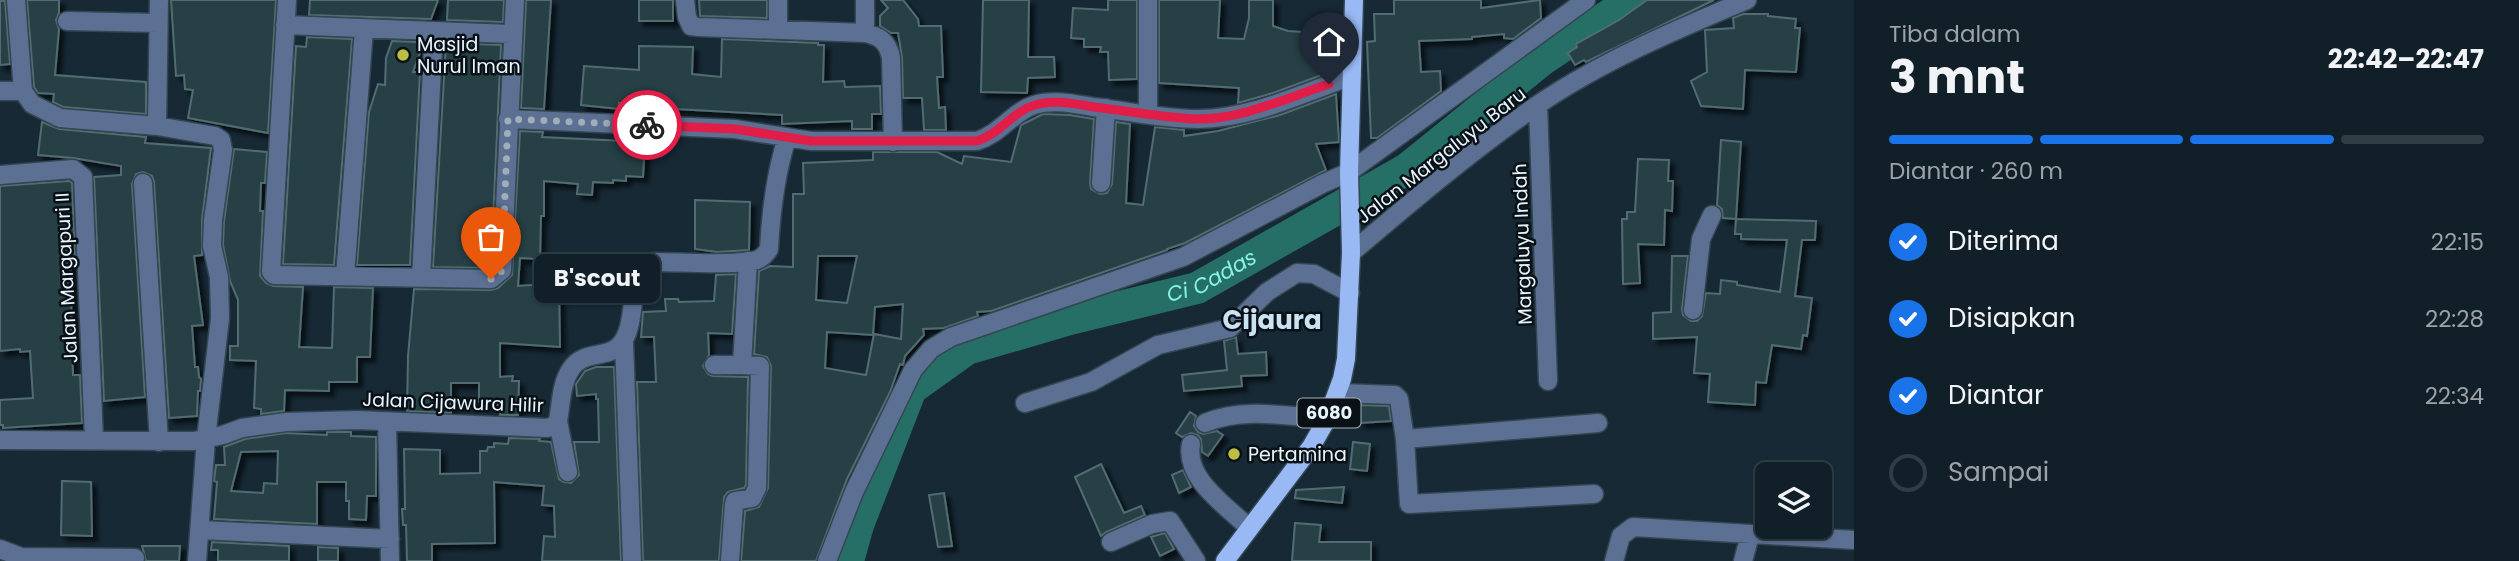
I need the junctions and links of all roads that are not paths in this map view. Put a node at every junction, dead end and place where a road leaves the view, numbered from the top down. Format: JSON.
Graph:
{"nodes":[{"id":1,"x":16,"y":0,"type":"edge"},
{"id":2,"x":159,"y":0,"type":"edge"},
{"id":3,"x":287,"y":0,"type":"edge"},
{"id":4,"x":515,"y":0,"type":"edge"},
{"id":5,"x":684,"y":0,"type":"edge"},
{"id":6,"x":778,"y":0,"type":"edge"},
{"id":7,"x":865,"y":0,"type":"edge"},
{"id":8,"x":1148,"y":0,"type":"edge"},
{"id":9,"x":1354,"y":0,"type":"edge"},
{"id":10,"x":1586,"y":0,"type":"edge"},
{"id":11,"x":1746,"y":0,"type":"edge"},
{"id":12,"x":67,"y":22,"type":"dead end"},
{"id":13,"x":159,"y":23,"type":"junction"},
{"id":14,"x":285,"y":25,"type":"junction"},
{"id":15,"x":364,"y":29,"type":"junction"},
{"id":16,"x":778,"y":29,"type":"junction"},
{"id":17,"x":434,"y":31,"type":"junction"},
{"id":18,"x":865,"y":33,"type":"junction"},
{"id":19,"x":512,"y":34,"type":"junction"},
{"id":20,"x":1352,"y":76,"type":"junction"},
{"id":21,"x":0,"y":91,"type":"edge"},
{"id":22,"x":23,"y":91,"type":"junction"},
{"id":23,"x":1538,"y":105,"type":"junction"},
{"id":24,"x":1106,"y":108,"type":"junction"},
{"id":25,"x":1148,"y":114,"type":"junction"},
{"id":26,"x":508,"y":119,"type":"junction"},
{"id":27,"x":157,"y":126,"type":"junction"},
{"id":28,"x":787,"y":138,"type":"junction"},
{"id":29,"x":894,"y":142,"type":"junction"},
{"id":30,"x":1349,"y":172,"type":"junction"},
{"id":31,"x":0,"y":175,"type":"edge"},
{"id":32,"x":143,"y":183,"type":"dead end"},
{"id":33,"x":1101,"y":183,"type":"dead end"},
{"id":34,"x":1712,"y":215,"type":"dead end"},
{"id":35,"x":1351,"y":244,"type":"junction"},
{"id":36,"x":748,"y":261,"type":"junction"},
{"id":37,"x":345,"y":276,"type":"junction"},
{"id":38,"x":421,"y":278,"type":"junction"},
{"id":39,"x":1350,"y":293,"type":"junction"},
{"id":40,"x":1693,"y":310,"type":"dead end"},
{"id":41,"x":624,"y":341,"type":"junction"},
{"id":42,"x":714,"y":365,"type":"dead end"},
{"id":43,"x":743,"y":365,"type":"junction"},
{"id":44,"x":1548,"y":380,"type":"dead end"},
{"id":45,"x":1339,"y":393,"type":"junction"},
{"id":46,"x":1025,"y":404,"type":"dead end"},
{"id":47,"x":1326,"y":419,"type":"junction"},
{"id":48,"x":558,"y":421,"type":"junction"},
{"id":49,"x":387,"y":422,"type":"junction"},
{"id":50,"x":1205,"y":423,"type":"dead end"},
{"id":51,"x":1598,"y":423,"type":"dead end"},
{"id":52,"x":94,"y":439,"type":"junction"},
{"id":53,"x":206,"y":439,"type":"junction"},
{"id":54,"x":1405,"y":439,"type":"junction"},
{"id":55,"x":0,"y":440,"type":"edge"},
{"id":56,"x":159,"y":442,"type":"junction"},
{"id":57,"x":1191,"y":444,"type":"dead end"},
{"id":58,"x":568,"y":472,"type":"dead end"},
{"id":59,"x":1594,"y":494,"type":"dead end"},
{"id":60,"x":1249,"y":528,"type":"junction"},
{"id":61,"x":200,"y":530,"type":"junction"},
{"id":62,"x":1750,"y":535,"type":"junction"},
{"id":63,"x":390,"y":539,"type":"junction"},
{"id":64,"x":1854,"y":540,"type":"edge"},
{"id":65,"x":1111,"y":542,"type":"dead end"},
{"id":66,"x":0,"y":549,"type":"edge"},
{"id":67,"x":135,"y":558,"type":"dead end"},
{"id":68,"x":197,"y":561,"type":"edge"},
{"id":69,"x":390,"y":561,"type":"edge"},
{"id":70,"x":632,"y":561,"type":"edge"},
{"id":71,"x":730,"y":561,"type":"edge"},
{"id":72,"x":827,"y":561,"type":"edge"},
{"id":73,"x":1196,"y":561,"type":"edge"},
{"id":74,"x":1225,"y":561,"type":"edge"},
{"id":75,"x":1614,"y":561,"type":"edge"},
{"id":76,"x":1743,"y":561,"type":"edge"}],
"edges":[{"from":1,"to":22,"type":"street"},
{"from":2,"to":13,"type":"street"},
{"from":3,"to":14,"type":"street"},
{"from":4,"to":19,"type":"street"},
{"from":5,"to":16,"type":"street"},
{"from":6,"to":16,"type":"street"},
{"from":7,"to":18,"type":"street"},
{"from":8,"to":25,"type":"street"},
{"from":9,"to":20,"type":"main road","number":"6080"},
{"from":10,"to":30,"type":"street"},
{"from":11,"to":23,"type":"street","name":"Jalan Margaluyu Baru"},
{"from":12,"to":13,"type":"street"},
{"from":13,"to":27,"type":"street"},
{"from":14,"to":15,"type":"street"},
{"from":14,"to":37,"type":"street"},
{"from":15,"to":17,"type":"street"},
{"from":15,"to":37,"type":"street"},
{"from":16,"to":18,"type":"street"},
{"from":17,"to":19,"type":"street"},
{"from":17,"to":38,"type":"street"},
{"from":18,"to":29,"type":"street"},
{"from":19,"to":26,"type":"street"},
{"from":20,"to":25,"type":"street"},
{"from":20,"to":30,"type":"main road","number":"6080"},
{"from":21,"to":22,"type":"street"},
{"from":22,"to":27,"type":"street"},
{"from":23,"to":35,"type":"street","name":"Jalan Margaluyu Baru"},
{"from":23,"to":44,"type":"street","name":"Margaluyu Indah"},
{"from":24,"to":25,"type":"street"},
{"from":24,"to":29,"type":"street"},
{"from":24,"to":33,"type":"street"},
{"from":26,"to":28,"type":"street"},
{"from":26,"to":38,"type":"street"},
{"from":27,"to":53,"type":"street"},
{"from":28,"to":29,"type":"street"},
{"from":28,"to":36,"type":"street"},
{"from":30,"to":35,"type":"main road","number":"6080"},
{"from":30,"to":72,"type":"street"},
{"from":31,"to":52,"type":"street","name":"Jalan Margapuri II"},
{"from":32,"to":56,"type":"street"},
{"from":34,"to":40,"type":"street"},
{"from":35,"to":39,"type":"main road","number":"6080"},
{"from":36,"to":41,"type":"street"},
{"from":36,"to":43,"type":"street"},
{"from":37,"to":38,"type":"street"},
{"from":39,"to":45,"type":"main road","number":"6080"},
{"from":39,"to":46,"type":"street"},
{"from":41,"to":48,"type":"street","name":"Jalan Cijawura Hilir"},
{"from":41,"to":70,"type":"street"},
{"from":42,"to":43,"type":"street"},
{"from":43,"to":71,"type":"street"},
{"from":45,"to":47,"type":"main road","number":"6080"},
{"from":45,"to":54,"type":"street"},
{"from":47,"to":50,"type":"street"},
{"from":47,"to":60,"type":"main road","number":"6080"},
{"from":48,"to":49,"type":"street","name":"Jalan Cijawura Hilir"},
{"from":48,"to":58,"type":"street"},
{"from":49,"to":53,"type":"street","name":"Jalan Cijawura Hilir"},
{"from":49,"to":63,"type":"street"},
{"from":51,"to":54,"type":"street"},
{"from":52,"to":55,"type":"street","name":"Jalan Cijawura Hilir"},
{"from":52,"to":56,"type":"street","name":"Jalan Cijawura Hilir"},
{"from":53,"to":56,"type":"street","name":"Jalan Cijawura Hilir"},
{"from":53,"to":61,"type":"street"},
{"from":54,"to":59,"type":"street"},
{"from":57,"to":60,"type":"street"},
{"from":60,"to":74,"type":"main road","number":"6080"},
{"from":61,"to":63,"type":"street"},
{"from":61,"to":68,"type":"street"},
{"from":62,"to":64,"type":"street"},
{"from":62,"to":75,"type":"street"},
{"from":62,"to":76,"type":"street"},
{"from":63,"to":69,"type":"street"},
{"from":65,"to":73,"type":"street"},
{"from":66,"to":67,"type":"street"}]}
